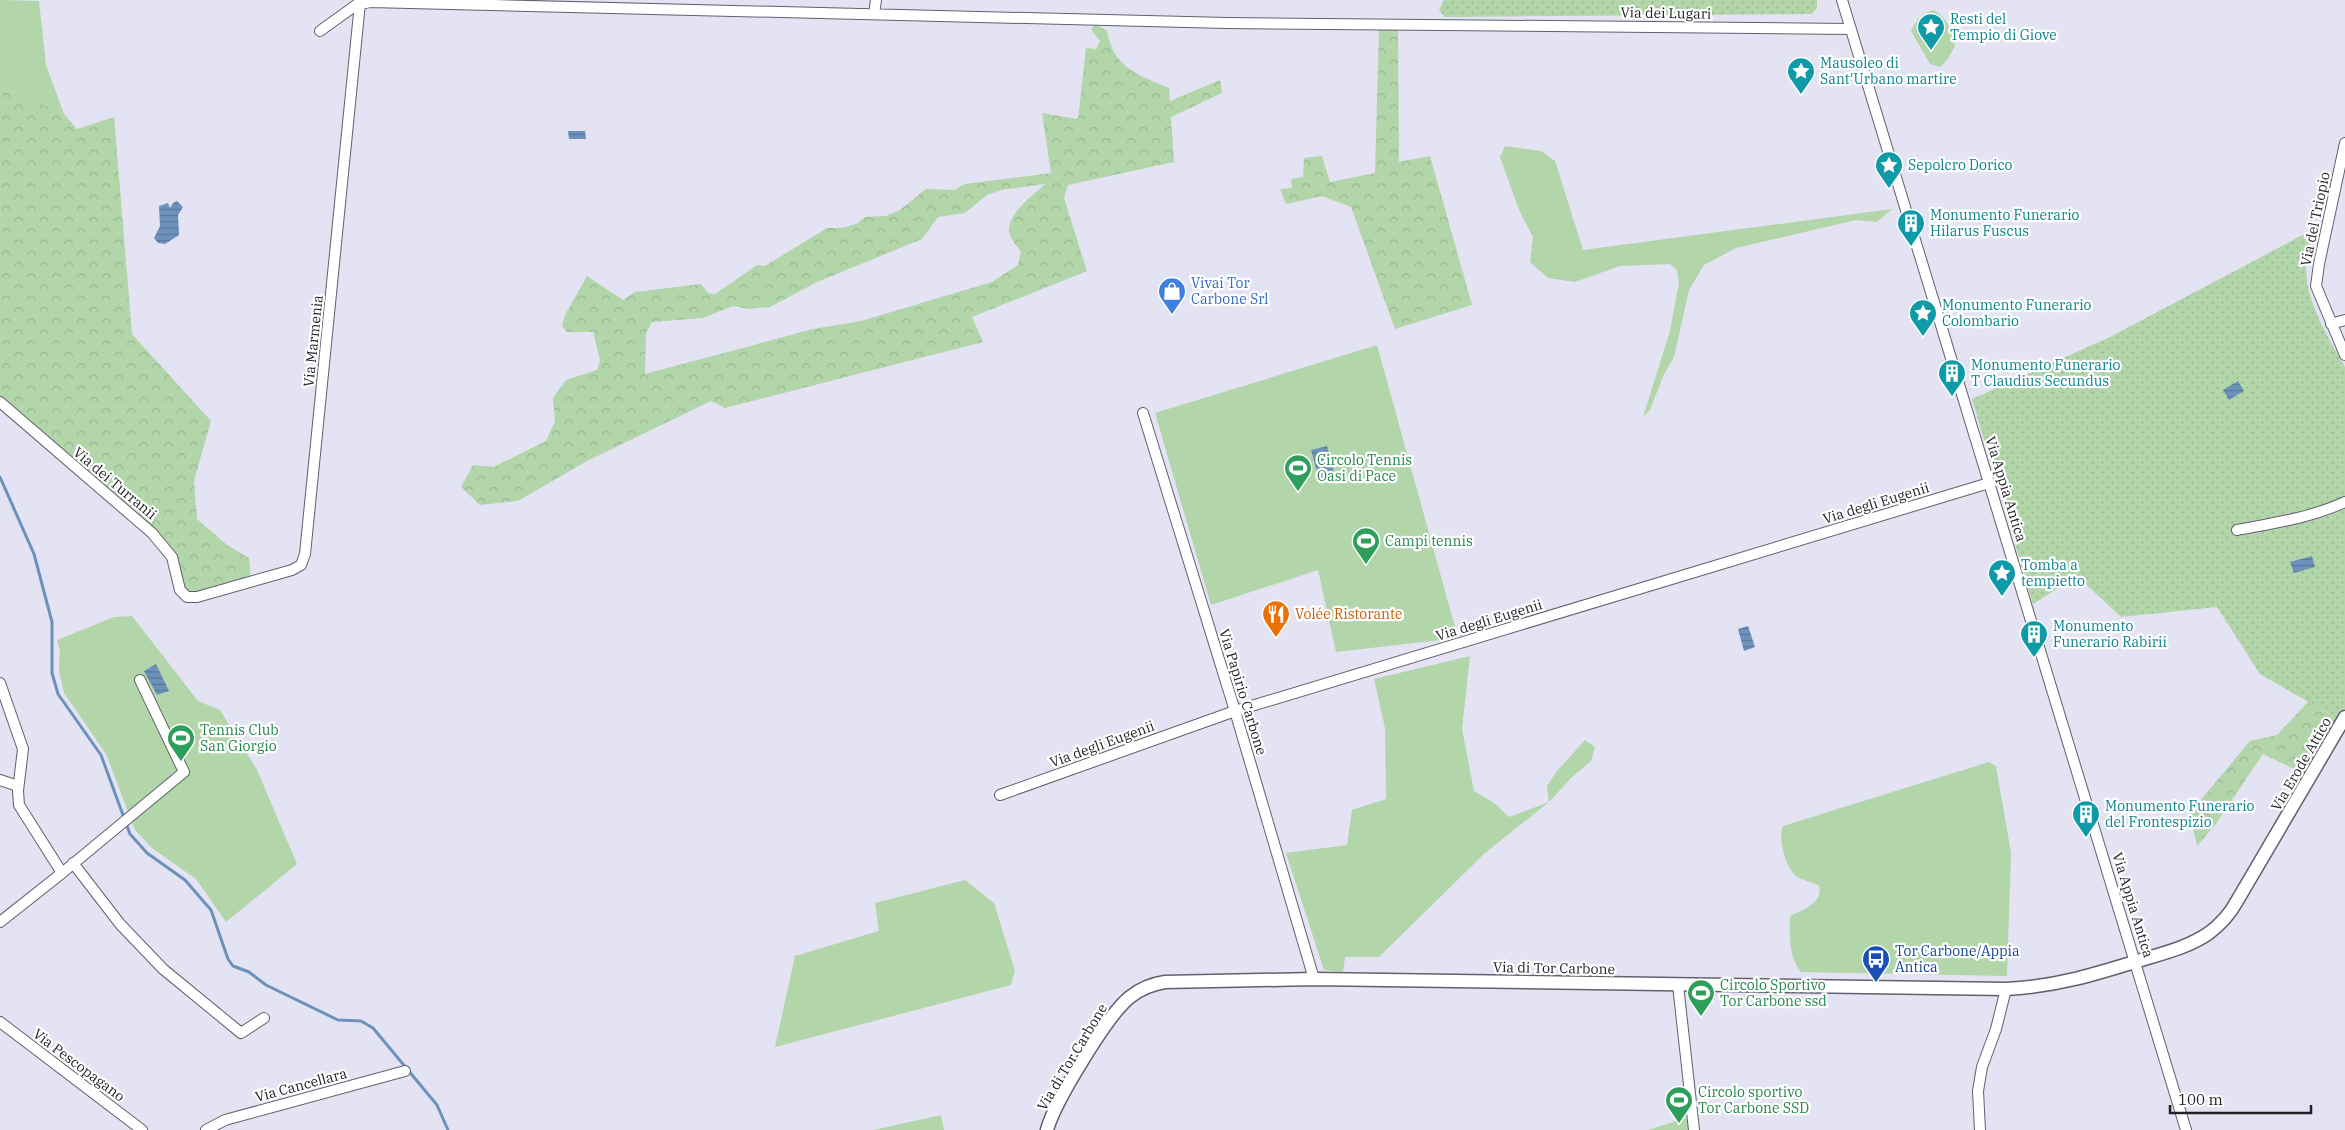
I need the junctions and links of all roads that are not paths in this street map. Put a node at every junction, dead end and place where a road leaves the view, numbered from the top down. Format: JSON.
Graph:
{"nodes":[{"id":1,"x":876,"y":0,"type":"edge"},
{"id":2,"x":1842,"y":0,"type":"edge"},
{"id":3,"x":360,"y":3,"type":"junction"},
{"id":4,"x":626,"y":4,"type":"edge"},
{"id":5,"x":874,"y":14,"type":"junction"},
{"id":6,"x":1851,"y":29,"type":"junction"},
{"id":7,"x":320,"y":31,"type":"dead end"},
{"id":8,"x":2345,"y":143,"type":"edge"},
{"id":9,"x":2345,"y":320,"type":"edge"},
{"id":10,"x":2331,"y":324,"type":"junction"},
{"id":11,"x":2345,"y":355,"type":"edge"},
{"id":12,"x":0,"y":402,"type":"edge"},
{"id":13,"x":1143,"y":413,"type":"dead end"},
{"id":14,"x":1990,"y":483,"type":"junction"},
{"id":15,"x":2345,"y":502,"type":"edge"},
{"id":16,"x":2237,"y":530,"type":"dead end"},
{"id":17,"x":190,"y":598,"type":"joint"},
{"id":18,"x":140,"y":680,"type":"dead end"},
{"id":19,"x":0,"y":683,"type":"edge"},
{"id":20,"x":1235,"y":710,"type":"junction"},
{"id":21,"x":2345,"y":717,"type":"edge"},
{"id":22,"x":0,"y":780,"type":"edge"},
{"id":23,"x":18,"y":786,"type":"junction"},
{"id":24,"x":1000,"y":795,"type":"dead end"},
{"id":25,"x":74,"y":863,"type":"junction"},
{"id":26,"x":62,"y":873,"type":"junction"},
{"id":27,"x":0,"y":922,"type":"edge"},
{"id":28,"x":2136,"y":962,"type":"junction"},
{"id":29,"x":1314,"y":979,"type":"junction"},
{"id":30,"x":1678,"y":985,"type":"junction"},
{"id":31,"x":2006,"y":989,"type":"junction"},
{"id":32,"x":264,"y":1018,"type":"dead end"},
{"id":33,"x":0,"y":1022,"type":"edge"},
{"id":34,"x":404,"y":1071,"type":"dead end"},
{"id":35,"x":142,"y":1130,"type":"edge"},
{"id":36,"x":206,"y":1130,"type":"edge"},
{"id":37,"x":1047,"y":1130,"type":"edge"},
{"id":38,"x":1694,"y":1130,"type":"edge"},
{"id":39,"x":1980,"y":1130,"type":"edge"},
{"id":40,"x":2186,"y":1130,"type":"edge"}],
"edges":[{"from":1,"to":5,"type":"street"},
{"from":2,"to":6,"type":"street","name":"Via Appia Antica"},
{"from":3,"to":4,"type":"street","name":"Via dei Lugari"},
{"from":3,"to":7,"type":"street"},
{"from":3,"to":17,"type":"street","name":"Via Marmenia"},
{"from":4,"to":5,"type":"street","name":"Via dei Lugari"},
{"from":5,"to":6,"type":"street","name":"Via dei Lugari"},
{"from":6,"to":14,"type":"street","name":"Via Appia Antica"},
{"from":8,"to":10,"type":"street","name":"Via del Triopio"},
{"from":9,"to":10,"type":"street"},
{"from":10,"to":11,"type":"street","name":"Via del Triopio"},
{"from":12,"to":17,"type":"street","name":"Via dei Turranii"},
{"from":13,"to":20,"type":"street","name":"Via Papirio Carbone"},
{"from":14,"to":20,"type":"street","name":"Via degli Eugenii"},
{"from":14,"to":28,"type":"street","name":"Via Appia Antica"},
{"from":15,"to":16,"type":"street"},
{"from":18,"to":25,"type":"street"},
{"from":19,"to":23,"type":"street"},
{"from":20,"to":24,"type":"street","name":"Via degli Eugenii"},
{"from":20,"to":29,"type":"street","name":"Via Papirio Carbone"},
{"from":21,"to":28,"type":"main road","name":"Via Erode Attico"},
{"from":22,"to":23,"type":"street"},
{"from":23,"to":26,"type":"street"},
{"from":25,"to":26,"type":"street"},
{"from":25,"to":32,"type":"street"},
{"from":26,"to":27,"type":"street"},
{"from":28,"to":31,"type":"main road","name":"Via di Tor Carbone"},
{"from":28,"to":40,"type":"street","name":"Via Appia Antica"},
{"from":29,"to":30,"type":"main road","name":"Via di Tor Carbone"},
{"from":29,"to":37,"type":"main road","name":"Via di Tor Carbone"},
{"from":30,"to":31,"type":"main road","name":"Via di Tor Carbone"},
{"from":30,"to":38,"type":"street"},
{"from":31,"to":39,"type":"street"},
{"from":33,"to":35,"type":"street","name":"Via Pescopagano"},
{"from":34,"to":36,"type":"street","name":"Via Cancellara"}]}
